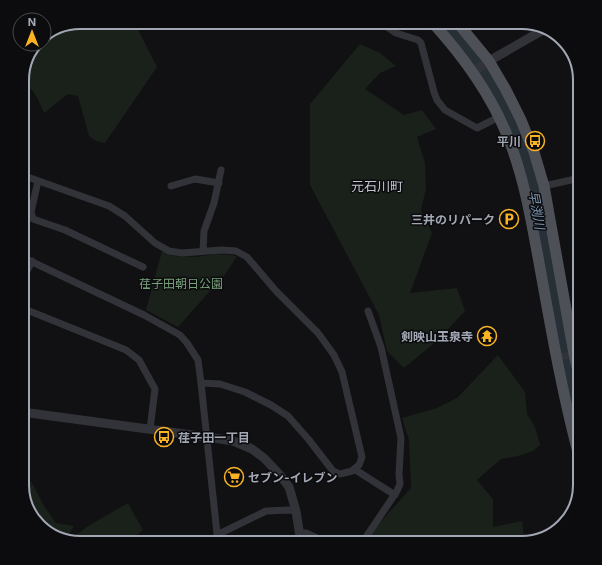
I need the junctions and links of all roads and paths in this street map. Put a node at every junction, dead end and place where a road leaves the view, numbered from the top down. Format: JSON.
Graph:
{"nodes":[{"id":1,"x":390,"y":29,"type":"edge"},
{"id":2,"x":439,"y":29,"type":"edge"},
{"id":3,"x":462,"y":29,"type":"edge"},
{"id":4,"x":539,"y":32,"type":"edge"},
{"id":5,"x":481,"y":67,"type":"junction"},
{"id":6,"x":499,"y":117,"type":"junction"},
{"id":7,"x":221,"y":170,"type":"dead end"},
{"id":8,"x":29,"y":178,"type":"edge"},
{"id":9,"x":573,"y":180,"type":"edge"},
{"id":10,"x":38,"y":181,"type":"junction"},
{"id":11,"x":219,"y":183,"type":"junction"},
{"id":12,"x":171,"y":186,"type":"dead end"},
{"id":13,"x":544,"y":186,"type":"junction"},
{"id":14,"x":203,"y":251,"type":"junction"},
{"id":15,"x":29,"y":260,"type":"edge"},
{"id":16,"x":32,"y":261,"type":"junction"},
{"id":17,"x":29,"y":267,"type":"edge"},
{"id":18,"x":143,"y":267,"type":"dead end"},
{"id":19,"x":29,"y":311,"type":"edge"},
{"id":20,"x":368,"y":311,"type":"dead end"},
{"id":21,"x":573,"y":334,"type":"edge"},
{"id":22,"x":573,"y":355,"type":"edge"},
{"id":23,"x":556,"y":358,"type":"junction"},
{"id":24,"x":201,"y":383,"type":"junction"},
{"id":25,"x":29,"y":413,"type":"edge"},
{"id":26,"x":150,"y":429,"type":"junction"},
{"id":27,"x":573,"y":430,"type":"edge"},
{"id":28,"x":207,"y":437,"type":"junction"},
{"id":29,"x":354,"y":469,"type":"junction"},
{"id":30,"x":395,"y":494,"type":"junction"},
{"id":31,"x":296,"y":511,"type":"junction"},
{"id":32,"x":217,"y":535,"type":"joint"},
{"id":33,"x":300,"y":536,"type":"edge"},
{"id":34,"x":302,"y":536,"type":"edge"},
{"id":35,"x":313,"y":536,"type":"edge"},
{"id":36,"x":367,"y":536,"type":"edge"}],
"edges":[{"from":1,"to":6,"type":"street"},
{"from":2,"to":5,"type":"main road"},
{"from":3,"to":5,"type":"main road"},
{"from":4,"to":5,"type":"street"},
{"from":5,"to":6,"type":"main road"},
{"from":5,"to":13,"type":"main road"},
{"from":6,"to":23,"type":"main road"},
{"from":7,"to":11,"type":"street"},
{"from":8,"to":10,"type":"street"},
{"from":9,"to":13,"type":"street"},
{"from":10,"to":14,"type":"street"},
{"from":10,"to":18,"type":"street"},
{"from":11,"to":12,"type":"street"},
{"from":11,"to":14,"type":"street"},
{"from":13,"to":21,"type":"main road"},
{"from":14,"to":29,"type":"street"},
{"from":15,"to":16,"type":"street"},
{"from":16,"to":17,"type":"street"},
{"from":16,"to":24,"type":"street"},
{"from":19,"to":26,"type":"street"},
{"from":20,"to":30,"type":"street"},
{"from":22,"to":23,"type":"street"},
{"from":23,"to":27,"type":"main road"},
{"from":24,"to":28,"type":"street"},
{"from":24,"to":29,"type":"street"},
{"from":25,"to":26,"type":"street"},
{"from":26,"to":28,"type":"street"},
{"from":28,"to":31,"type":"street"},
{"from":28,"to":32,"type":"street"},
{"from":29,"to":30,"type":"street"},
{"from":30,"to":36,"type":"street"},
{"from":31,"to":32,"type":"street"},
{"from":31,"to":33,"type":"street"},
{"from":34,"to":35,"type":"street"}]}
